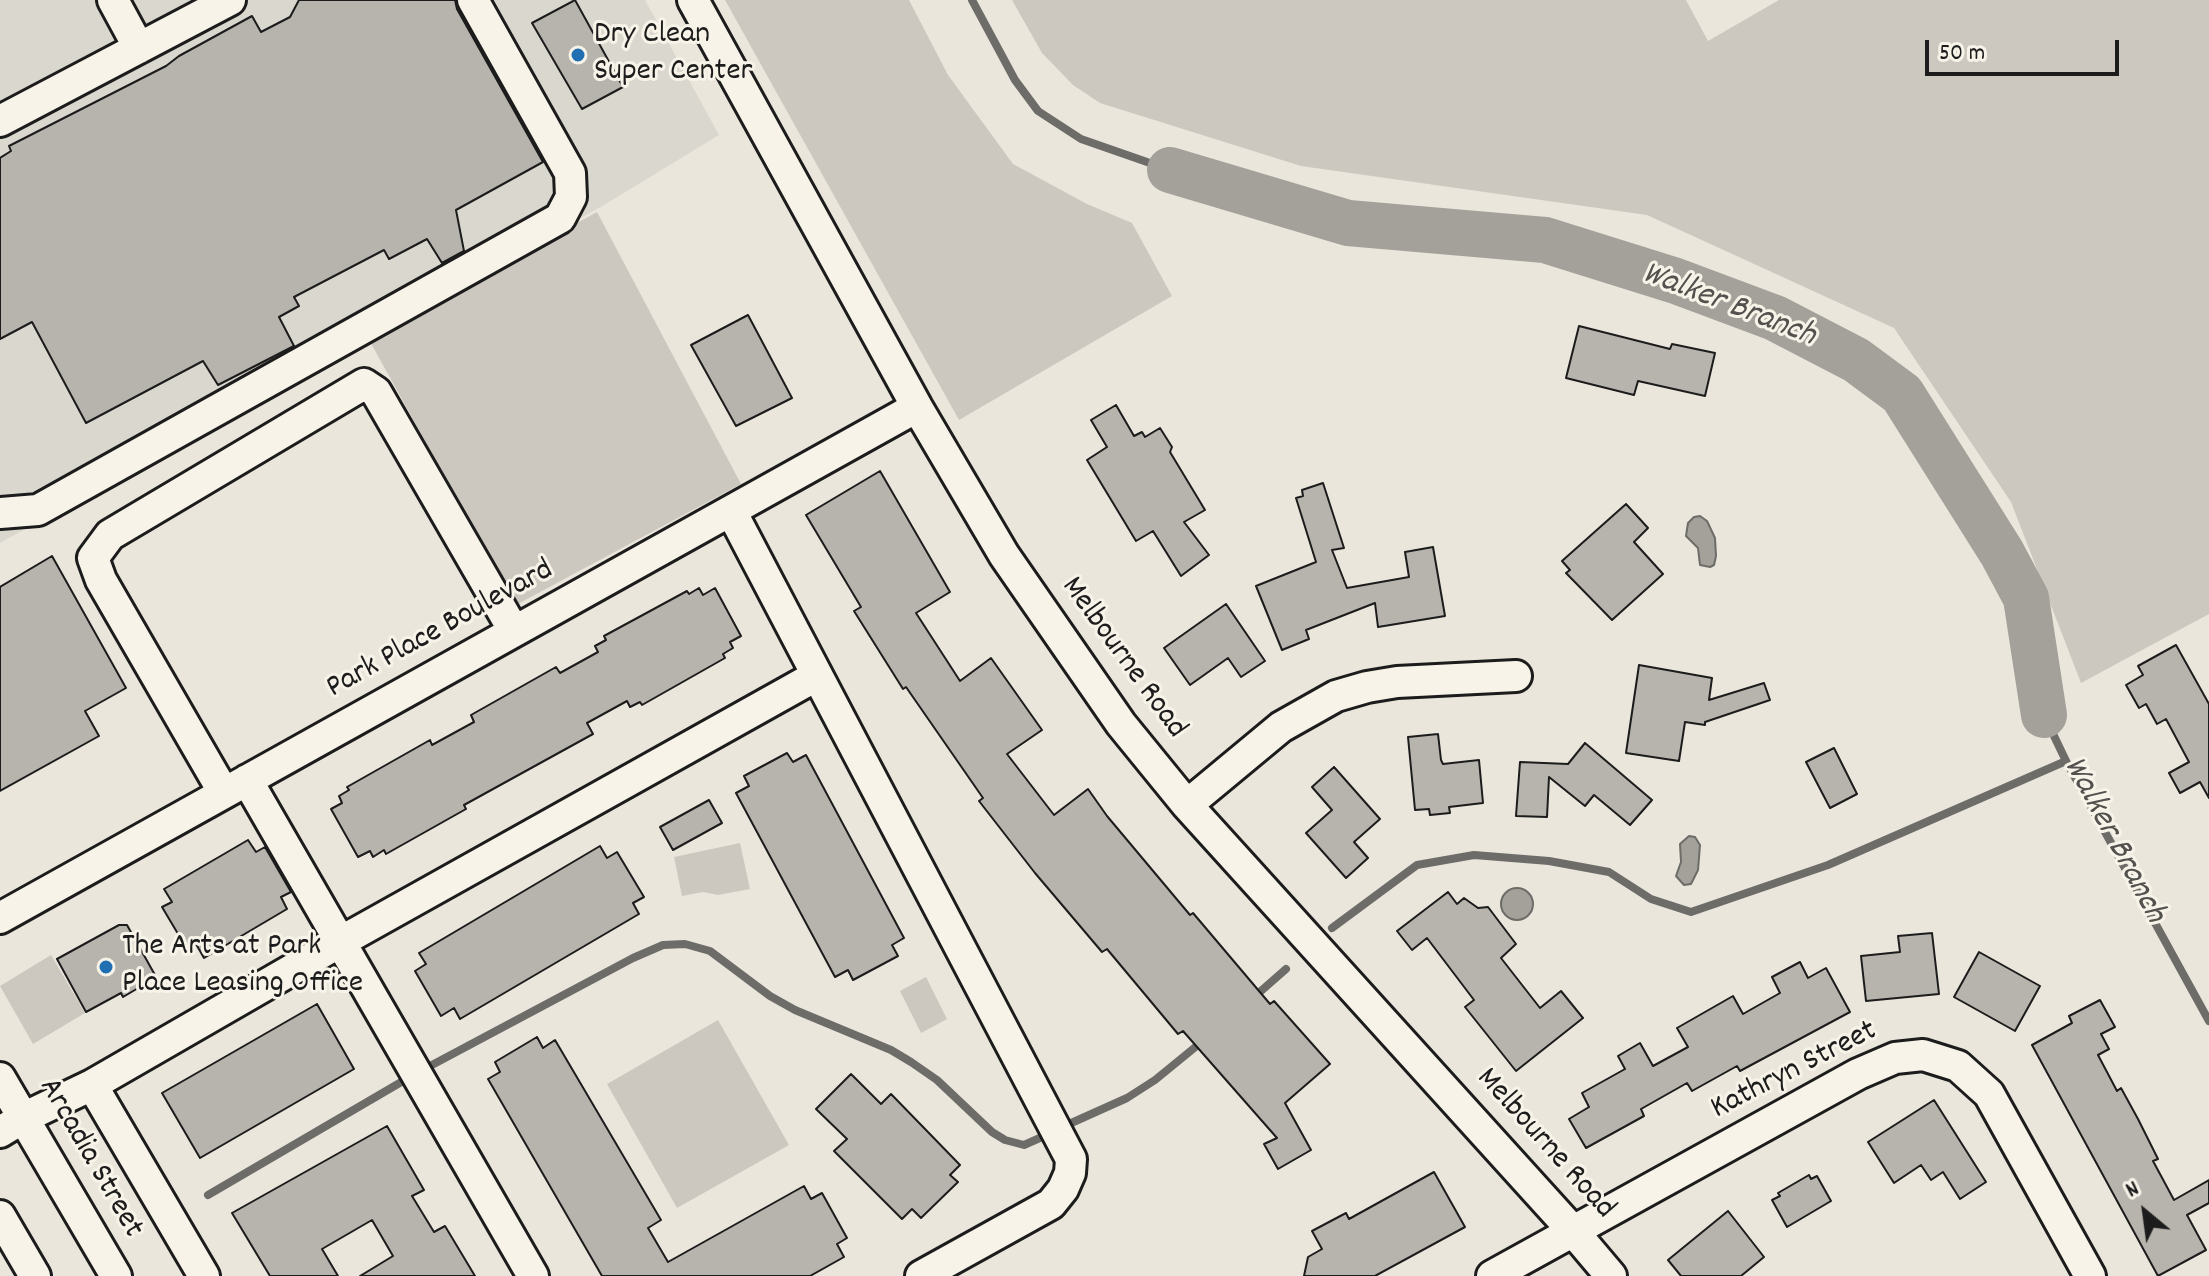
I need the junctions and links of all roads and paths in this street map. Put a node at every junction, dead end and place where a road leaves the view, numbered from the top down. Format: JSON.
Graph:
{"nodes":[{"id":1,"x":113,"y":0,"type":"edge"},
{"id":2,"x":230,"y":0,"type":"edge"},
{"id":3,"x":473,"y":0,"type":"edge"},
{"id":4,"x":693,"y":0,"type":"edge"},
{"id":5,"x":139,"y":48,"type":"junction"},
{"id":6,"x":0,"y":121,"type":"edge"},
{"id":7,"x":917,"y":407,"type":"junction"},
{"id":8,"x":731,"y":511,"type":"junction"},
{"id":9,"x":0,"y":513,"type":"edge"},
{"id":10,"x":514,"y":631,"type":"junction"},
{"id":11,"x":816,"y":676,"type":"junction"},
{"id":12,"x":1516,"y":676,"type":"dead end"},
{"id":13,"x":235,"y":786,"type":"junction"},
{"id":14,"x":1187,"y":805,"type":"junction"},
{"id":15,"x":0,"y":918,"type":"edge"},
{"id":16,"x":340,"y":942,"type":"junction"},
{"id":17,"x":0,"y":1078,"type":"edge"},
{"id":18,"x":92,"y":1085,"type":"junction"},
{"id":19,"x":12,"y":1125,"type":"edge"},
{"id":20,"x":0,"y":1216,"type":"edge"},
{"id":21,"x":1573,"y":1231,"type":"junction"},
{"id":22,"x":35,"y":1276,"type":"edge"},
{"id":23,"x":116,"y":1276,"type":"edge"},
{"id":24,"x":204,"y":1276,"type":"edge"},
{"id":25,"x":533,"y":1276,"type":"edge"},
{"id":26,"x":921,"y":1276,"type":"edge"},
{"id":27,"x":1492,"y":1276,"type":"edge"},
{"id":28,"x":1611,"y":1276,"type":"edge"},
{"id":29,"x":2090,"y":1276,"type":"edge"}],
"edges":[{"from":1,"to":5,"type":"street"},
{"from":2,"to":5,"type":"street"},
{"from":3,"to":9,"type":"street"},
{"from":4,"to":7,"type":"street","name":"Melbourne Road"},
{"from":5,"to":6,"type":"street"},
{"from":7,"to":8,"type":"street","name":"Park Place Boulevard"},
{"from":7,"to":14,"type":"street","name":"Melbourne Road"},
{"from":8,"to":10,"type":"street","name":"Park Place Boulevard"},
{"from":8,"to":11,"type":"street"},
{"from":10,"to":13,"type":"street","name":"Park Place Boulevard"},
{"from":10,"to":13,"type":"street"},
{"from":11,"to":16,"type":"street"},
{"from":11,"to":26,"type":"street"},
{"from":12,"to":14,"type":"street"},
{"from":13,"to":15,"type":"street","name":"Park Place Boulevard"},
{"from":13,"to":16,"type":"street"},
{"from":14,"to":21,"type":"street","name":"Melbourne Road"},
{"from":16,"to":18,"type":"street"},
{"from":16,"to":25,"type":"street"},
{"from":17,"to":19,"type":"street","name":"Arcadia Street"},
{"from":18,"to":19,"type":"street"},
{"from":18,"to":24,"type":"street"},
{"from":19,"to":23,"type":"street","name":"Arcadia Street"},
{"from":20,"to":22,"type":"street"},
{"from":21,"to":27,"type":"street","name":"Kathryn Street"},
{"from":21,"to":28,"type":"street","name":"Melbourne Road"},
{"from":21,"to":29,"type":"street","name":"Kathryn Street"}]}
